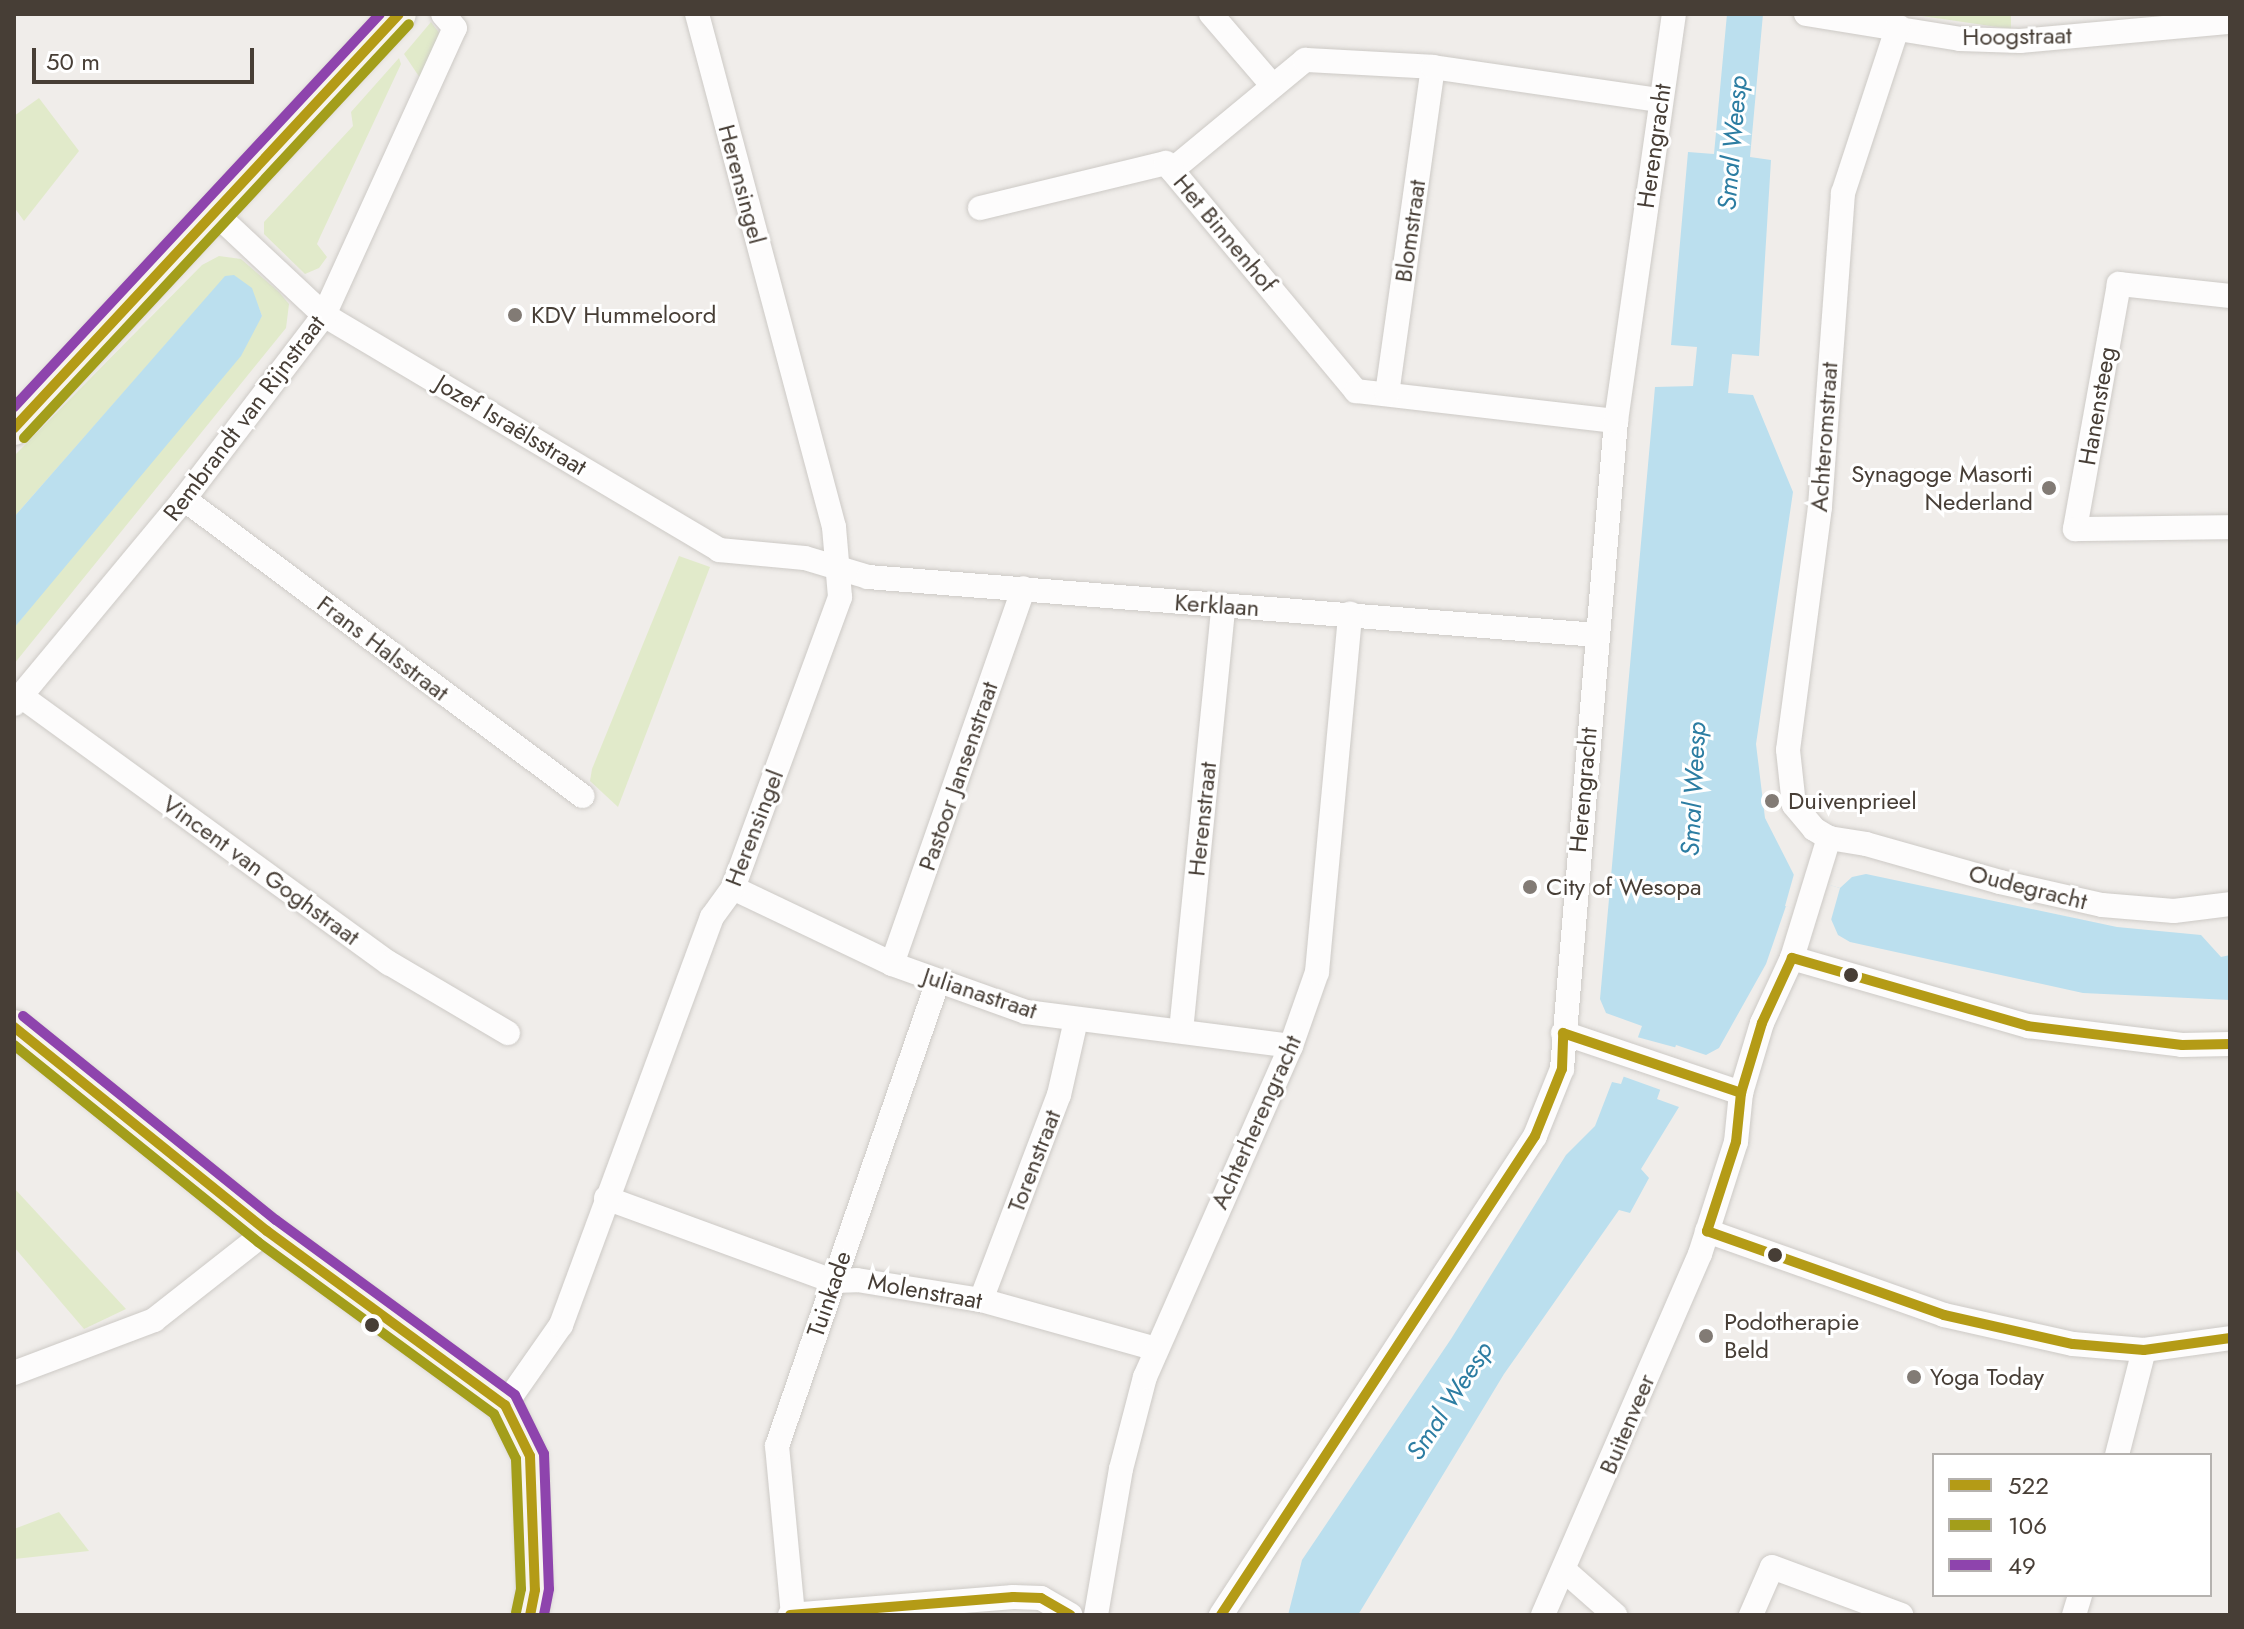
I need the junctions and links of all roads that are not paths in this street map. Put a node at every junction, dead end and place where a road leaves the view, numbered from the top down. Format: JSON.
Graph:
{"nodes":[{"id":1,"x":399,"y":14,"type":"edge"},
{"id":2,"x":443,"y":14,"type":"edge"},
{"id":3,"x":697,"y":14,"type":"edge"},
{"id":4,"x":1211,"y":14,"type":"edge"},
{"id":5,"x":1674,"y":14,"type":"edge"},
{"id":6,"x":1806,"y":14,"type":"edge"},
{"id":7,"x":2230,"y":22,"type":"edge"},
{"id":8,"x":1898,"y":26,"type":"junction"},
{"id":9,"x":1433,"y":67,"type":"junction"},
{"id":10,"x":1273,"y":86,"type":"junction"},
{"id":11,"x":1660,"y":100,"type":"junction"},
{"id":12,"x":1172,"y":170,"type":"junction"},
{"id":13,"x":980,"y":208,"type":"dead end"},
{"id":14,"x":216,"y":214,"type":"junction"},
{"id":15,"x":2230,"y":296,"type":"edge"},
{"id":16,"x":324,"y":315,"type":"junction"},
{"id":17,"x":1387,"y":394,"type":"junction"},
{"id":18,"x":19,"y":413,"type":"edge"},
{"id":19,"x":1616,"y":421,"type":"junction"},
{"id":20,"x":184,"y":499,"type":"junction"},
{"id":21,"x":2230,"y":527,"type":"edge"},
{"id":22,"x":839,"y":568,"type":"junction"},
{"id":23,"x":1024,"y":588,"type":"junction"},
{"id":24,"x":1223,"y":607,"type":"junction"},
{"id":25,"x":1350,"y":614,"type":"junction"},
{"id":26,"x":1597,"y":635,"type":"junction"},
{"id":27,"x":17,"y":700,"type":"edge"},
{"id":28,"x":582,"y":796,"type":"dead end"},
{"id":29,"x":1829,"y":838,"type":"junction"},
{"id":30,"x":733,"y":888,"type":"junction"},
{"id":31,"x":2230,"y":904,"type":"edge"},
{"id":32,"x":1792,"y":958,"type":"junction"},
{"id":33,"x":892,"y":964,"type":"junction"},
{"id":34,"x":938,"y":982,"type":"junction"},
{"id":35,"x":1076,"y":1020,"type":"junction"},
{"id":36,"x":1181,"y":1031,"type":"junction"},
{"id":37,"x":508,"y":1033,"type":"dead end"},
{"id":38,"x":1563,"y":1033,"type":"junction"},
{"id":39,"x":19,"y":1041,"type":"edge"},
{"id":40,"x":2230,"y":1044,"type":"edge"},
{"id":41,"x":1291,"y":1046,"type":"junction"},
{"id":42,"x":1741,"y":1093,"type":"junction"},
{"id":43,"x":606,"y":1198,"type":"junction"},
{"id":44,"x":267,"y":1231,"type":"junction"},
{"id":45,"x":1707,"y":1231,"type":"junction"},
{"id":46,"x":833,"y":1281,"type":"junction"},
{"id":47,"x":981,"y":1300,"type":"junction"},
{"id":48,"x":2230,"y":1338,"type":"edge"},
{"id":49,"x":1156,"y":1349,"type":"junction"},
{"id":50,"x":2144,"y":1350,"type":"junction"},
{"id":51,"x":14,"y":1373,"type":"edge"},
{"id":52,"x":505,"y":1405,"type":"junction"},
{"id":53,"x":2118,"y":1453,"type":"edge"},
{"id":54,"x":1565,"y":1571,"type":"junction"},
{"id":55,"x":530,"y":1615,"type":"edge"},
{"id":56,"x":791,"y":1615,"type":"edge"},
{"id":57,"x":1070,"y":1615,"type":"edge"},
{"id":58,"x":1096,"y":1615,"type":"edge"},
{"id":59,"x":1221,"y":1615,"type":"edge"},
{"id":60,"x":1543,"y":1615,"type":"edge"},
{"id":61,"x":1615,"y":1615,"type":"edge"},
{"id":62,"x":1751,"y":1615,"type":"edge"},
{"id":63,"x":1901,"y":1615,"type":"edge"}],
"edges":[{"from":1,"to":14,"type":"main road"},
{"from":2,"to":16,"type":"street","name":"Rembrandt van Rijnstraat"},
{"from":3,"to":22,"type":"street","name":"Herensingel"},
{"from":4,"to":10,"type":"street"},
{"from":5,"to":11,"type":"street","name":"Herengracht"},
{"from":6,"to":8,"type":"street","name":"Hoogstraat"},
{"from":7,"to":8,"type":"street","name":"Hoogstraat"},
{"from":8,"to":29,"type":"street","name":"Achteromstraat"},
{"from":9,"to":10,"type":"street"},
{"from":9,"to":11,"type":"street"},
{"from":9,"to":17,"type":"street","name":"Blomstraat"},
{"from":10,"to":12,"type":"street"},
{"from":11,"to":19,"type":"street","name":"Herengracht"},
{"from":12,"to":13,"type":"street","name":"Het Binnenhof"},
{"from":12,"to":17,"type":"street","name":"Het Binnenhof"},
{"from":14,"to":16,"type":"street","name":"Jozef Israëlsstraat"},
{"from":14,"to":18,"type":"main road"},
{"from":15,"to":21,"type":"street","name":"Hanensteeg"},
{"from":16,"to":20,"type":"street","name":"Rembrandt van Rijnstraat"},
{"from":16,"to":22,"type":"street","name":"Jozef Israëlsstraat"},
{"from":17,"to":19,"type":"street"},
{"from":19,"to":26,"type":"street","name":"Herengracht"},
{"from":20,"to":27,"type":"street","name":"Rembrandt van Rijnstraat"},
{"from":20,"to":28,"type":"street","name":"Frans Halsstraat"},
{"from":22,"to":23,"type":"street","name":"Kerklaan"},
{"from":22,"to":30,"type":"street","name":"Herensingel"},
{"from":23,"to":24,"type":"street","name":"Kerklaan"},
{"from":23,"to":33,"type":"street","name":"Pastoor Jansenstraat"},
{"from":24,"to":25,"type":"street","name":"Kerklaan"},
{"from":24,"to":36,"type":"street","name":"Herenstraat"},
{"from":25,"to":26,"type":"street","name":"Kerklaan"},
{"from":25,"to":41,"type":"street","name":"Achterherengracht"},
{"from":26,"to":38,"type":"street","name":"Herengracht"},
{"from":27,"to":37,"type":"street","name":"Vincent van Goghstraat"},
{"from":29,"to":31,"type":"street","name":"Oudegracht"},
{"from":29,"to":32,"type":"street","name":"Buitenveer"},
{"from":30,"to":33,"type":"street","name":"Julianastraat"},
{"from":30,"to":43,"type":"street","name":"Herensingel"},
{"from":32,"to":40,"type":"street"},
{"from":32,"to":42,"type":"street","name":"Buitenveer"},
{"from":33,"to":34,"type":"street","name":"Julianastraat"},
{"from":34,"to":35,"type":"street","name":"Julianastraat"},
{"from":34,"to":46,"type":"street","name":"Tuinkade"},
{"from":35,"to":36,"type":"street","name":"Julianastraat"},
{"from":35,"to":47,"type":"street","name":"Torenstraat"},
{"from":36,"to":41,"type":"street","name":"Julianastraat"},
{"from":38,"to":42,"type":"street"},
{"from":38,"to":59,"type":"street","name":"Herengracht"},
{"from":39,"to":44,"type":"main road"},
{"from":41,"to":49,"type":"street","name":"Achterherengracht"},
{"from":42,"to":45,"type":"street","name":"Buitenveer"},
{"from":43,"to":46,"type":"street","name":"Molenstraat"},
{"from":43,"to":52,"type":"street","name":"Herensingel"},
{"from":44,"to":51,"type":"street"},
{"from":44,"to":52,"type":"main road"},
{"from":45,"to":50,"type":"street"},
{"from":45,"to":54,"type":"street","name":"Buitenveer"},
{"from":46,"to":47,"type":"street","name":"Molenstraat"},
{"from":46,"to":56,"type":"street","name":"Tuinkade"},
{"from":47,"to":49,"type":"street","name":"Molenstraat"},
{"from":48,"to":50,"type":"street"},
{"from":49,"to":58,"type":"street","name":"Achterherengracht"},
{"from":50,"to":53,"type":"street"},
{"from":52,"to":55,"type":"main road"},
{"from":54,"to":60,"type":"street","name":"Buitenveer"},
{"from":54,"to":61,"type":"street"},
{"from":56,"to":57,"type":"street"},
{"from":62,"to":63,"type":"street"}]}
